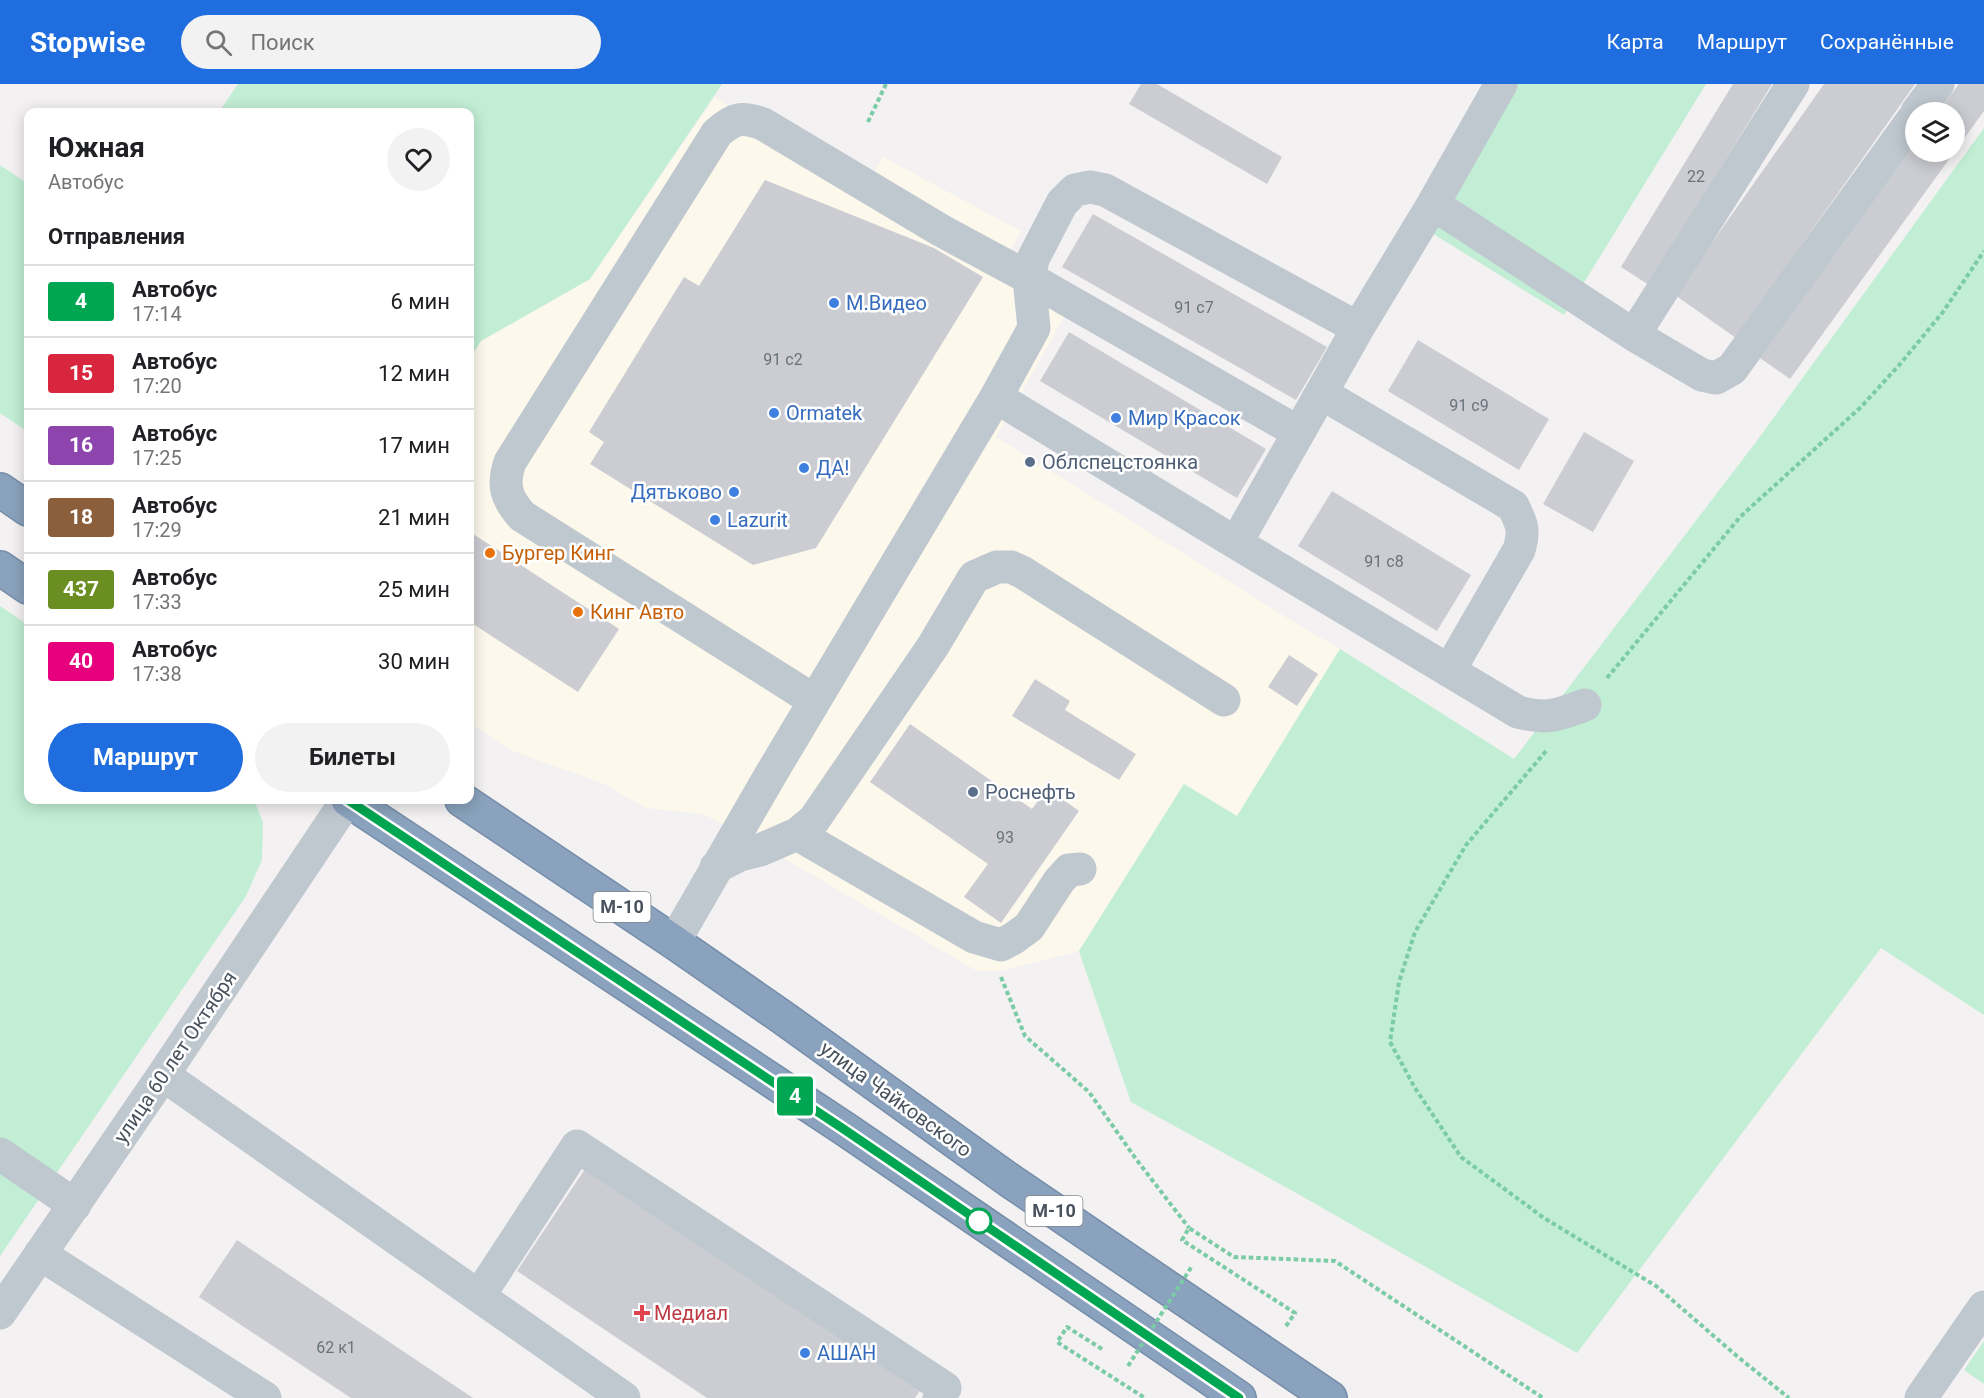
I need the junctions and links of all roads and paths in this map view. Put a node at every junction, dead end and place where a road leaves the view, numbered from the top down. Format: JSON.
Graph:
{"nodes":[{"id":1,"x":886,"y":84,"type":"edge"},
{"id":2,"x":1501,"y":84,"type":"edge"},
{"id":3,"x":1793,"y":84,"type":"edge"},
{"id":4,"x":1938,"y":84,"type":"edge"},
{"id":5,"x":1925,"y":102,"type":"edge"},
{"id":6,"x":868,"y":122,"type":"dead end"},
{"id":7,"x":1905,"y":129,"type":"edge"},
{"id":8,"x":1432,"y":204,"type":"junction"},
{"id":9,"x":1984,"y":250,"type":"edge"},
{"id":10,"x":1029,"y":278,"type":"junction"},
{"id":11,"x":1358,"y":328,"type":"junction"},
{"id":12,"x":1634,"y":335,"type":"junction"},
{"id":13,"x":1321,"y":393,"type":"junction"},
{"id":14,"x":996,"y":397,"type":"junction"},
{"id":15,"x":1298,"y":432,"type":"junction"},
{"id":16,"x":0,"y":490,"type":"edge"},
{"id":17,"x":24,"y":507,"type":"edge"},
{"id":18,"x":1236,"y":543,"type":"junction"},
{"id":19,"x":0,"y":568,"type":"edge"},
{"id":20,"x":24,"y":584,"type":"edge"},
{"id":21,"x":1449,"y":671,"type":"junction"},
{"id":22,"x":807,"y":696,"type":"dead end"},
{"id":23,"x":1224,"y":700,"type":"dead end"},
{"id":24,"x":1585,"y":705,"type":"joint"},
{"id":25,"x":1548,"y":749,"type":"dead end"},
{"id":26,"x":344,"y":804,"type":"edge"},
{"id":27,"x":353,"y":804,"type":"edge"},
{"id":28,"x":468,"y":804,"type":"edge"},
{"id":29,"x":797,"y":834,"type":"junction"},
{"id":30,"x":716,"y":867,"type":"junction"},
{"id":31,"x":1080,"y":869,"type":"dead end"},
{"id":32,"x":979,"y":939,"type":"junction"},
{"id":33,"x":674,"y":942,"type":"junction"},
{"id":34,"x":163,"y":1075,"type":"junction"},
{"id":35,"x":0,"y":1154,"type":"edge"},
{"id":36,"x":75,"y":1205,"type":"junction"},
{"id":37,"x":1189,"y":1228,"type":"junction"},
{"id":38,"x":40,"y":1254,"type":"junction"},
{"id":39,"x":1201,"y":1272,"type":"dead end"},
{"id":40,"x":479,"y":1296,"type":"junction"},
{"id":41,"x":1984,"y":1307,"type":"edge"},
{"id":42,"x":0,"y":1313,"type":"edge"},
{"id":43,"x":1277,"y":1320,"type":"dead end"},
{"id":44,"x":1110,"y":1355,"type":"dead end"},
{"id":45,"x":1119,"y":1360,"type":"dead end"},
{"id":46,"x":254,"y":1395,"type":"edge"},
{"id":47,"x":624,"y":1398,"type":"edge"},
{"id":48,"x":939,"y":1398,"type":"edge"},
{"id":49,"x":1145,"y":1398,"type":"edge"},
{"id":50,"x":1239,"y":1398,"type":"edge"},
{"id":51,"x":1330,"y":1398,"type":"edge"},
{"id":52,"x":1543,"y":1398,"type":"edge"},
{"id":53,"x":1789,"y":1398,"type":"edge"},
{"id":54,"x":1921,"y":1398,"type":"edge"}],
"edges":[{"from":1,"to":6,"type":"path"},
{"from":2,"to":8,"type":"street"},
{"from":3,"to":12,"type":"street"},
{"from":4,"to":5,"type":"street"},
{"from":7,"to":12,"type":"street"},
{"from":8,"to":11,"type":"street"},
{"from":8,"to":12,"type":"street"},
{"from":9,"to":24,"type":"path"},
{"from":10,"to":11,"type":"street"},
{"from":10,"to":14,"type":"street"},
{"from":10,"to":15,"type":"street"},
{"from":10,"to":22,"type":"street"},
{"from":11,"to":13,"type":"street"},
{"from":13,"to":15,"type":"street"},
{"from":13,"to":21,"type":"street"},
{"from":14,"to":18,"type":"street"},
{"from":14,"to":30,"type":"street"},
{"from":15,"to":18,"type":"street"},
{"from":16,"to":17,"type":"highway"},
{"from":18,"to":21,"type":"street"},
{"from":19,"to":20,"type":"highway"},
{"from":21,"to":24,"type":"street"},
{"from":23,"to":29,"type":"street"},
{"from":25,"to":53,"type":"path"},
{"from":26,"to":34,"type":"street","name":"улица 60 лет Октября"},
{"from":27,"to":50,"type":"highway","number":"М-10"},
{"from":28,"to":33,"type":"highway","name":"улица Чайковского","number":"М-10"},
{"from":29,"to":30,"type":"street"},
{"from":29,"to":32,"type":"street"},
{"from":30,"to":33,"type":"street"},
{"from":31,"to":32,"type":"street"},
{"from":32,"to":37,"type":"path"},
{"from":33,"to":51,"type":"highway","name":"улица Чайковского","number":"М-10"},
{"from":34,"to":36,"type":"street","name":"улица 60 лет Октября"},
{"from":34,"to":40,"type":"street"},
{"from":35,"to":36,"type":"street"},
{"from":36,"to":38,"type":"street","name":"улица 60 лет Октября"},
{"from":37,"to":43,"type":"path"},
{"from":37,"to":52,"type":"path"},
{"from":38,"to":42,"type":"street","name":"улица 60 лет Октября"},
{"from":38,"to":46,"type":"street"},
{"from":39,"to":45,"type":"path","bridge":true},
{"from":40,"to":47,"type":"street"},
{"from":40,"to":48,"type":"street"},
{"from":41,"to":54,"type":"street"},
{"from":44,"to":49,"type":"path"}]}
